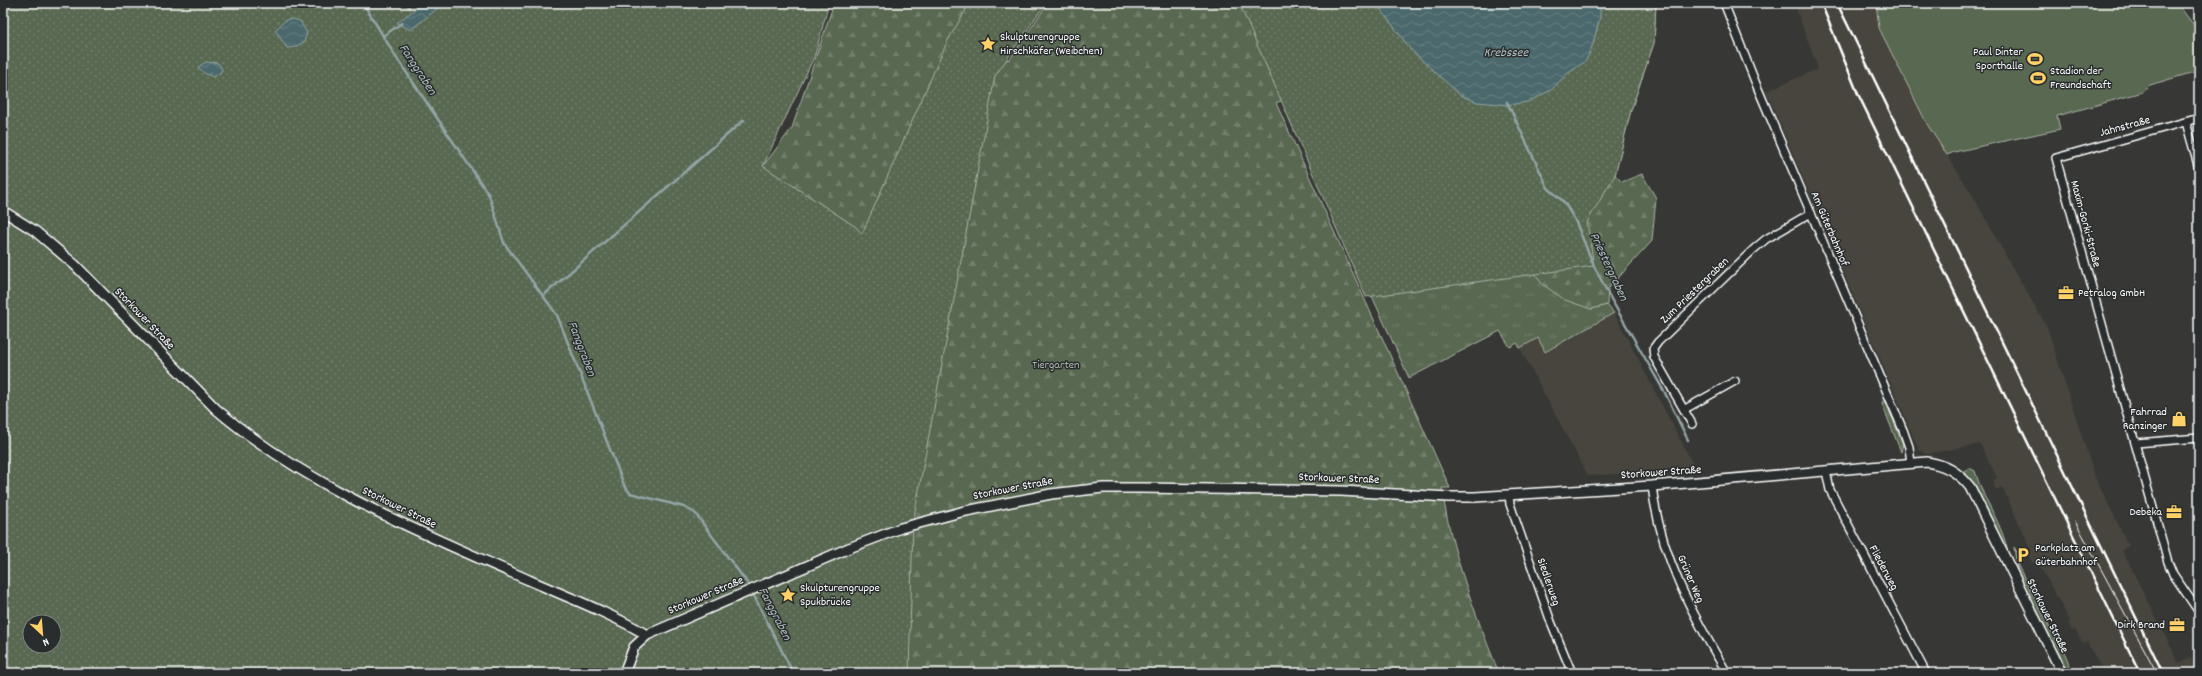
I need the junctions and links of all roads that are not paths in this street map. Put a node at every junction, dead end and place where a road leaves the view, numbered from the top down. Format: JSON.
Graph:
{"nodes":[{"id":1,"x":1724,"y":3,"type":"edge"},
{"id":2,"x":2199,"y":118,"type":"edge"},
{"id":3,"x":2186,"y":122,"type":"junction"},
{"id":4,"x":2056,"y":158,"type":"joint"},
{"id":5,"x":2199,"y":169,"type":"edge"},
{"id":6,"x":3,"y":211,"type":"edge"},
{"id":7,"x":1810,"y":213,"type":"junction"},
{"id":8,"x":1735,"y":381,"type":"dead end"},
{"id":9,"x":1685,"y":409,"type":"junction"},
{"id":10,"x":1692,"y":424,"type":"dead end"},
{"id":11,"x":2199,"y":438,"type":"edge"},
{"id":12,"x":2136,"y":443,"type":"junction"},
{"id":13,"x":1911,"y":464,"type":"junction"},
{"id":14,"x":1826,"y":471,"type":"junction"},
{"id":15,"x":1652,"y":486,"type":"junction"},
{"id":16,"x":1509,"y":495,"type":"junction"},
{"id":17,"x":2199,"y":612,"type":"edge"},
{"id":18,"x":647,"y":635,"type":"junction"},
{"id":19,"x":624,"y":673,"type":"edge"},
{"id":20,"x":1572,"y":673,"type":"edge"},
{"id":21,"x":1727,"y":673,"type":"edge"},
{"id":22,"x":1926,"y":673,"type":"edge"},
{"id":23,"x":2062,"y":673,"type":"edge"}],
"edges":[{"from":1,"to":7,"type":"street","name":"Am Güterbahnhof"},
{"from":2,"to":3,"type":"street","name":"Jahnstraße"},
{"from":3,"to":4,"type":"street","name":"Jahnstraße"},
{"from":3,"to":5,"type":"street"},
{"from":4,"to":12,"type":"street","name":"Maxim-Gorki-Straße"},
{"from":6,"to":18,"type":"main road","name":"Storkower Straße"},
{"from":7,"to":9,"type":"street","name":"Zum Priestergraben"},
{"from":7,"to":13,"type":"street","name":"Am Güterbahnhof"},
{"from":8,"to":9,"type":"street"},
{"from":9,"to":10,"type":"street","name":"Zum Priestergraben"},
{"from":11,"to":12,"type":"street"},
{"from":12,"to":17,"type":"street","name":"Maxim-Gorki-Straße"},
{"from":13,"to":14,"type":"main road","name":"Storkower Straße"},
{"from":13,"to":23,"type":"main road","name":"Storkower Straße"},
{"from":14,"to":15,"type":"main road","name":"Storkower Straße"},
{"from":14,"to":22,"type":"street","name":"Fliederweg"},
{"from":15,"to":16,"type":"main road","name":"Storkower Straße"},
{"from":15,"to":21,"type":"street","name":"Grüner Weg"},
{"from":16,"to":18,"type":"main road","name":"Storkower Straße"},
{"from":16,"to":20,"type":"street","name":"Siedlerweg"},
{"from":18,"to":19,"type":"main road"}]}
